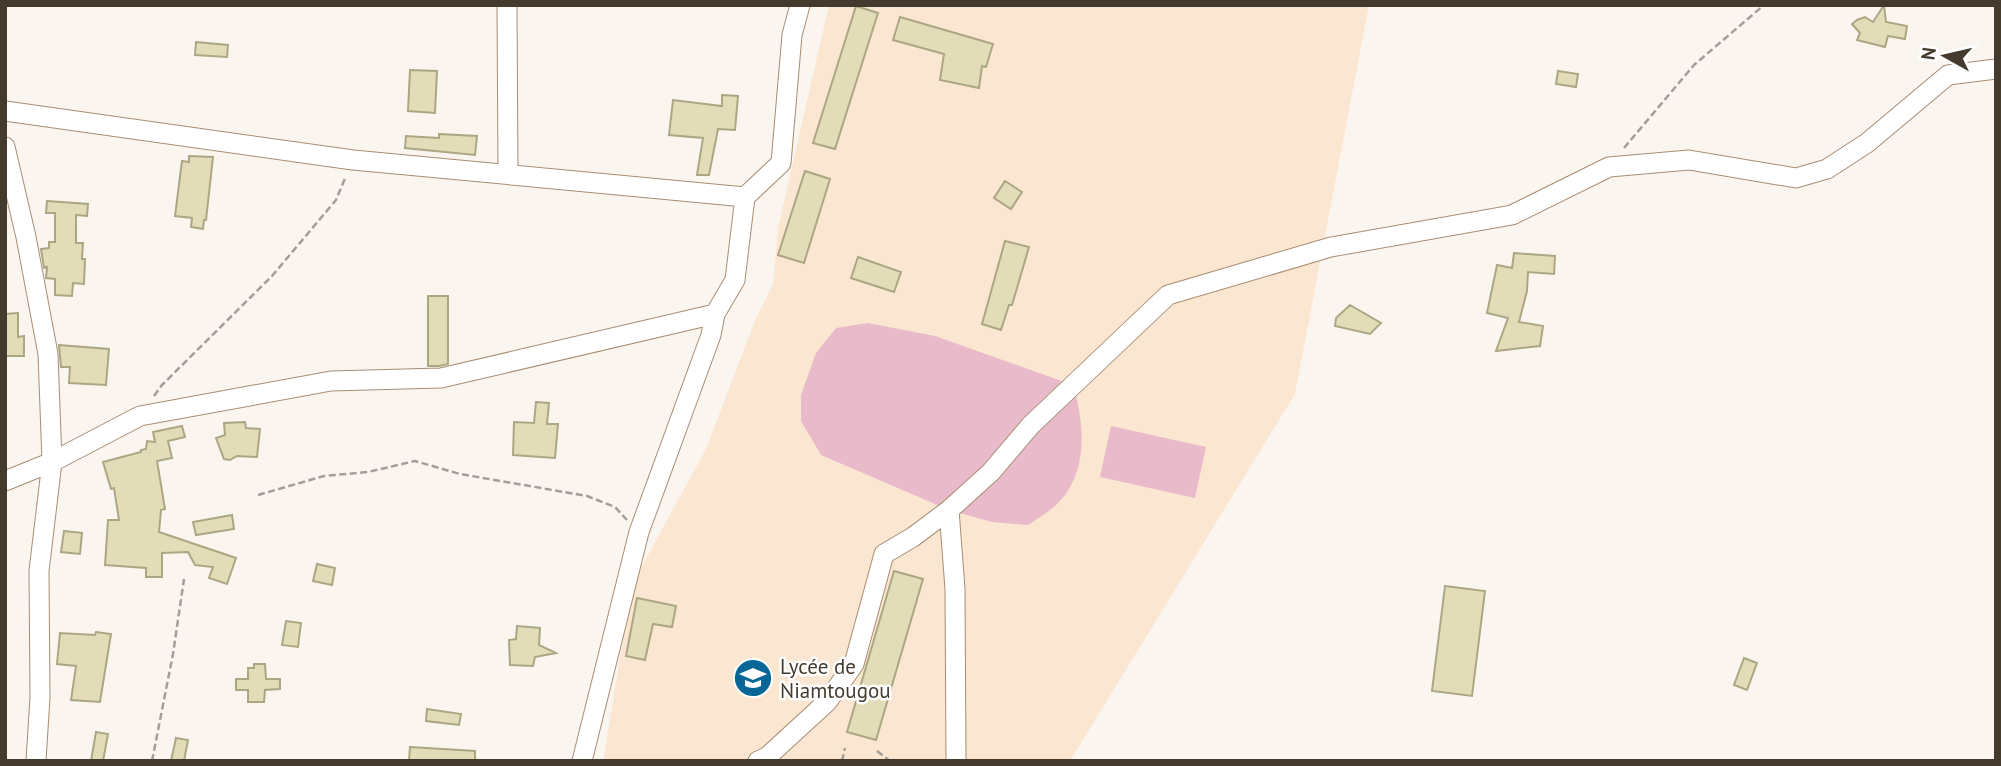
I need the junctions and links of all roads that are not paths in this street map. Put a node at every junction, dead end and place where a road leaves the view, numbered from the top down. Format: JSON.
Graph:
{"nodes":[{"id":1,"x":507,"y":5,"type":"edge"},
{"id":2,"x":800,"y":5,"type":"edge"},
{"id":3,"x":1996,"y":69,"type":"edge"},
{"id":4,"x":5,"y":111,"type":"edge"},
{"id":5,"x":5,"y":147,"type":"edge"},
{"id":6,"x":508,"y":174,"type":"junction"},
{"id":7,"x":745,"y":197,"type":"junction"},
{"id":8,"x":715,"y":314,"type":"junction"},
{"id":9,"x":52,"y":462,"type":"junction"},
{"id":10,"x":5,"y":481,"type":"edge"},
{"id":11,"x":949,"y":510,"type":"junction"},
{"id":12,"x":36,"y":761,"type":"edge"},
{"id":13,"x":582,"y":761,"type":"edge"},
{"id":14,"x":758,"y":761,"type":"edge"},
{"id":15,"x":956,"y":761,"type":"edge"}],
"edges":[{"from":1,"to":6,"type":"street"},
{"from":2,"to":7,"type":"street"},
{"from":3,"to":11,"type":"street"},
{"from":4,"to":6,"type":"street"},
{"from":5,"to":9,"type":"street"},
{"from":6,"to":7,"type":"street"},
{"from":7,"to":8,"type":"street"},
{"from":8,"to":9,"type":"street"},
{"from":8,"to":13,"type":"street"},
{"from":9,"to":10,"type":"street"},
{"from":9,"to":12,"type":"street"},
{"from":11,"to":14,"type":"street"},
{"from":11,"to":15,"type":"street"}]}
